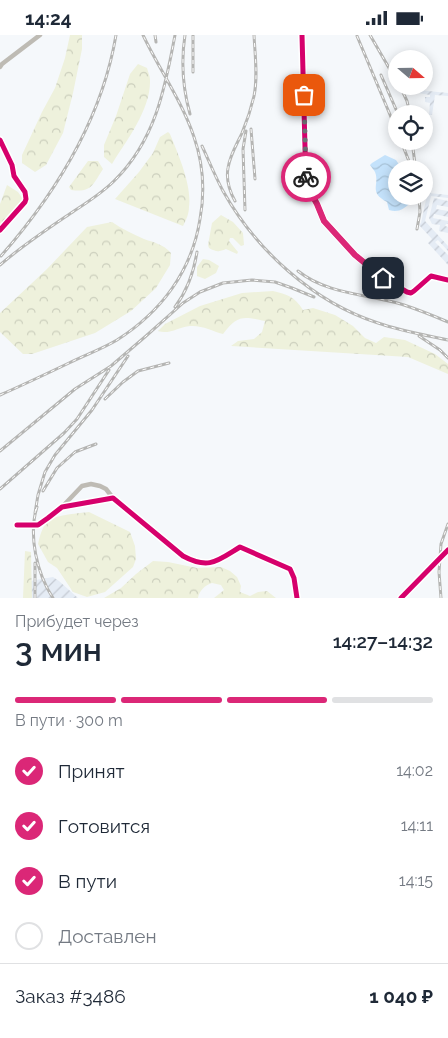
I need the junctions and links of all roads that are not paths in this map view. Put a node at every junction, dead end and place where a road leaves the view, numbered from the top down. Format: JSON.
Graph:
{"nodes":[{"id":1,"x":40,"y":35,"type":"edge"},
{"id":2,"x":302,"y":35,"type":"edge"},
{"id":3,"x":1,"y":65,"type":"edge"},
{"id":4,"x":0,"y":140,"type":"edge"},
{"id":5,"x":0,"y":230,"type":"edge"},
{"id":6,"x":448,"y":280,"type":"edge"},
{"id":7,"x":113,"y":497,"type":"junction"},
{"id":8,"x":62,"y":507,"type":"junction"},
{"id":9,"x":17,"y":525,"type":"dead end"},
{"id":10,"x":448,"y":551,"type":"edge"},
{"id":11,"x":297,"y":598,"type":"edge"},
{"id":12,"x":401,"y":598,"type":"edge"}],
"edges":[{"from":1,"to":3,"type":"street"},
{"from":2,"to":6,"type":"street"},
{"from":4,"to":5,"type":"street"},
{"from":7,"to":8,"type":"street"},
{"from":7,"to":8,"type":"street"},
{"from":7,"to":11,"type":"street"},
{"from":8,"to":9,"type":"street"},
{"from":10,"to":12,"type":"street"}]}
